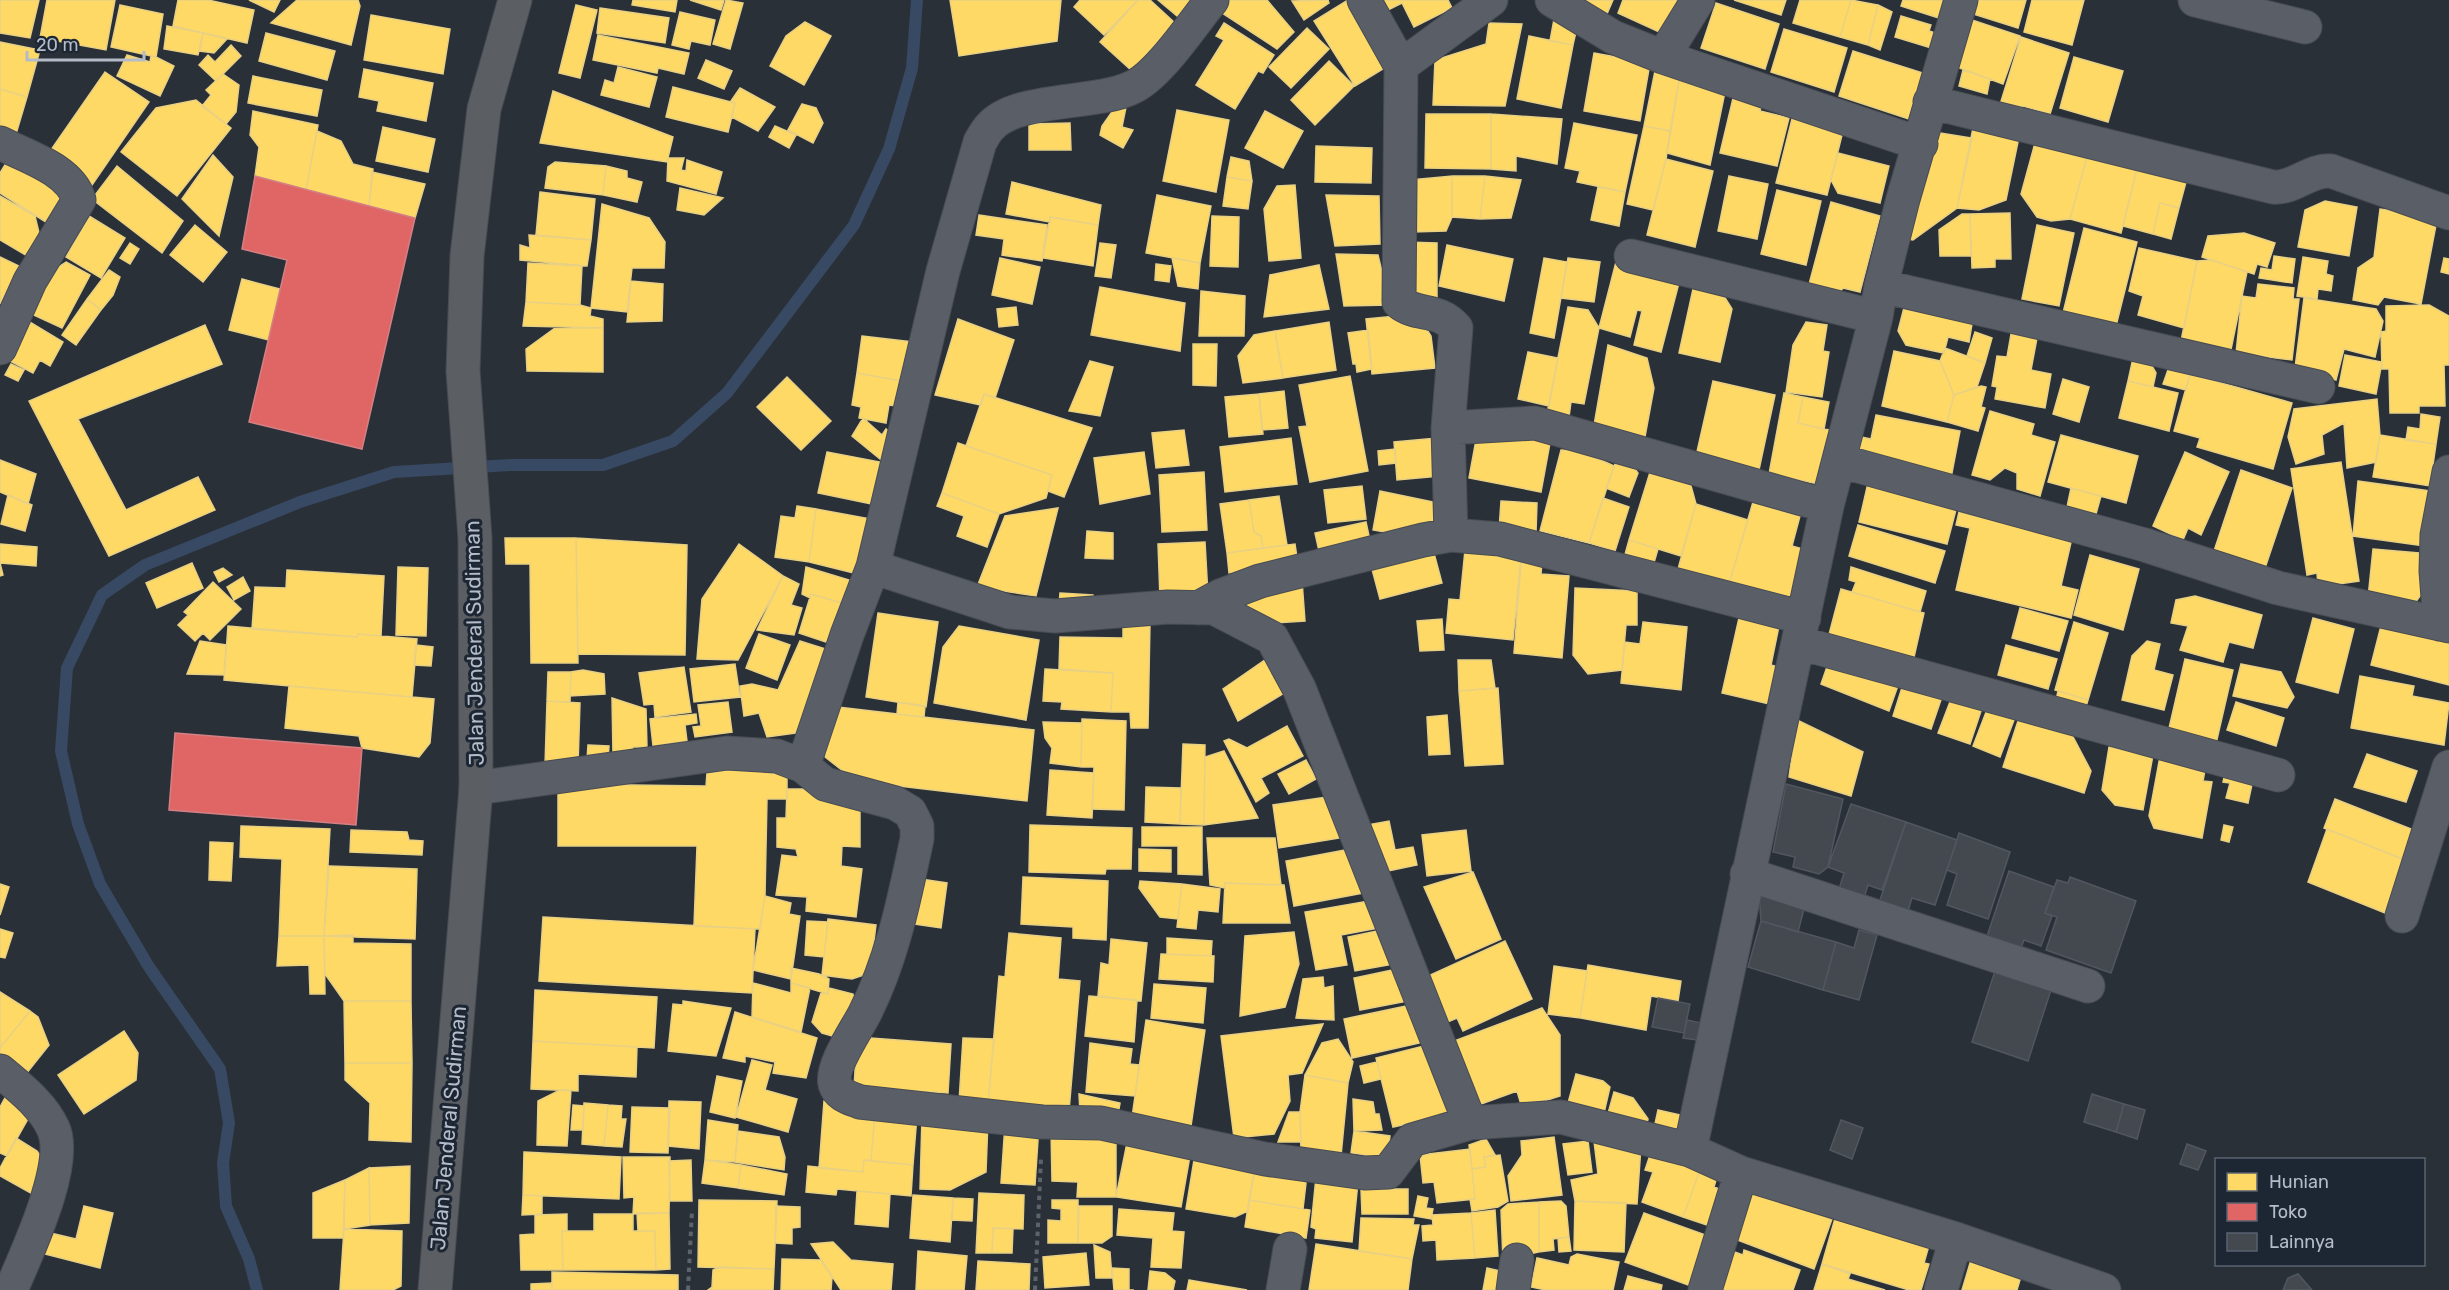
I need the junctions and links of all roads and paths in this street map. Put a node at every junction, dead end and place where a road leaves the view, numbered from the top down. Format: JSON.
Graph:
{"nodes":[{"id":1,"x":515,"y":0,"type":"edge"},
{"id":2,"x":1212,"y":0,"type":"edge"},
{"id":3,"x":1364,"y":0,"type":"edge"},
{"id":4,"x":1491,"y":0,"type":"edge"},
{"id":5,"x":1552,"y":0,"type":"edge"},
{"id":6,"x":1698,"y":0,"type":"edge"},
{"id":7,"x":1961,"y":0,"type":"edge"},
{"id":8,"x":2195,"y":0,"type":"edge"},
{"id":9,"x":2305,"y":27,"type":"dead end"},
{"id":10,"x":1663,"y":57,"type":"junction"},
{"id":11,"x":1401,"y":66,"type":"junction"},
{"id":12,"x":1930,"y":102,"type":"junction"},
{"id":13,"x":0,"y":143,"type":"edge"},
{"id":14,"x":1921,"y":144,"type":"junction"},
{"id":15,"x":2449,"y":213,"type":"edge"},
{"id":16,"x":1631,"y":256,"type":"dead end"},
{"id":17,"x":1878,"y":302,"type":"junction"},
{"id":18,"x":0,"y":348,"type":"edge"},
{"id":19,"x":2318,"y":387,"type":"dead end"},
{"id":20,"x":1448,"y":428,"type":"junction"},
{"id":21,"x":1840,"y":461,"type":"junction"},
{"id":22,"x":2449,"y":472,"type":"edge"},
{"id":23,"x":1827,"y":506,"type":"junction"},
{"id":24,"x":1451,"y":535,"type":"junction"},
{"id":25,"x":873,"y":567,"type":"junction"},
{"id":26,"x":1198,"y":608,"type":"junction"},
{"id":27,"x":2445,"y":625,"type":"edge"},
{"id":28,"x":1802,"y":630,"type":"junction"},
{"id":29,"x":803,"y":765,"type":"junction"},
{"id":30,"x":2449,"y":767,"type":"edge"},
{"id":31,"x":2278,"y":776,"type":"dead end"},
{"id":32,"x":476,"y":788,"type":"junction"},
{"id":33,"x":1747,"y":874,"type":"junction"},
{"id":34,"x":2402,"y":916,"type":"dead end"},
{"id":35,"x":2088,"y":987,"type":"dead end"},
{"id":36,"x":0,"y":1071,"type":"edge"},
{"id":37,"x":1042,"y":1122,"type":"junction"},
{"id":38,"x":1470,"y":1124,"type":"junction"},
{"id":39,"x":1690,"y":1150,"type":"junction"},
{"id":40,"x":1742,"y":1173,"type":"junction"},
{"id":41,"x":692,"y":1210,"type":"dead end"},
{"id":42,"x":1956,"y":1239,"type":"junction"},
{"id":43,"x":1290,"y":1249,"type":"dead end"},
{"id":44,"x":11,"y":1290,"type":"edge"},
{"id":45,"x":435,"y":1290,"type":"edge"},
{"id":46,"x":688,"y":1290,"type":"edge"},
{"id":47,"x":1035,"y":1290,"type":"edge"},
{"id":48,"x":1283,"y":1290,"type":"edge"},
{"id":49,"x":1705,"y":1290,"type":"edge"},
{"id":50,"x":1941,"y":1290,"type":"edge"},
{"id":51,"x":2104,"y":1290,"type":"edge"}],
"edges":[{"from":1,"to":32,"type":"highway","name":"Jalan Jenderal Sudirman"},
{"from":2,"to":25,"type":"street"},
{"from":3,"to":11,"type":"street"},
{"from":4,"to":11,"type":"street"},
{"from":5,"to":10,"type":"street"},
{"from":6,"to":10,"type":"street"},
{"from":7,"to":12,"type":"street"},
{"from":8,"to":9,"type":"street"},
{"from":10,"to":14,"type":"street"},
{"from":11,"to":20,"type":"street"},
{"from":12,"to":14,"type":"street"},
{"from":12,"to":15,"type":"street"},
{"from":13,"to":18,"type":"street"},
{"from":14,"to":17,"type":"street"},
{"from":16,"to":17,"type":"street"},
{"from":17,"to":19,"type":"street"},
{"from":17,"to":21,"type":"street"},
{"from":20,"to":23,"type":"street"},
{"from":20,"to":24,"type":"street"},
{"from":21,"to":23,"type":"street"},
{"from":21,"to":27,"type":"street"},
{"from":22,"to":27,"type":"street"},
{"from":23,"to":28,"type":"street"},
{"from":24,"to":26,"type":"street"},
{"from":24,"to":28,"type":"street"},
{"from":25,"to":26,"type":"street"},
{"from":25,"to":29,"type":"street"},
{"from":26,"to":38,"type":"street"},
{"from":28,"to":31,"type":"street"},
{"from":28,"to":33,"type":"street"},
{"from":29,"to":32,"type":"street"},
{"from":29,"to":37,"type":"street"},
{"from":30,"to":34,"type":"street"},
{"from":32,"to":45,"type":"highway","name":"Jalan Jenderal Sudirman"},
{"from":33,"to":35,"type":"street"},
{"from":33,"to":39,"type":"street"},
{"from":36,"to":44,"type":"street"},
{"from":37,"to":38,"type":"street"},
{"from":37,"to":47,"type":"path"},
{"from":38,"to":39,"type":"street"},
{"from":39,"to":40,"type":"street"},
{"from":40,"to":42,"type":"street"},
{"from":40,"to":49,"type":"street"},
{"from":41,"to":46,"type":"path"},
{"from":42,"to":50,"type":"street"},
{"from":42,"to":51,"type":"street"},
{"from":43,"to":48,"type":"street"}]}
